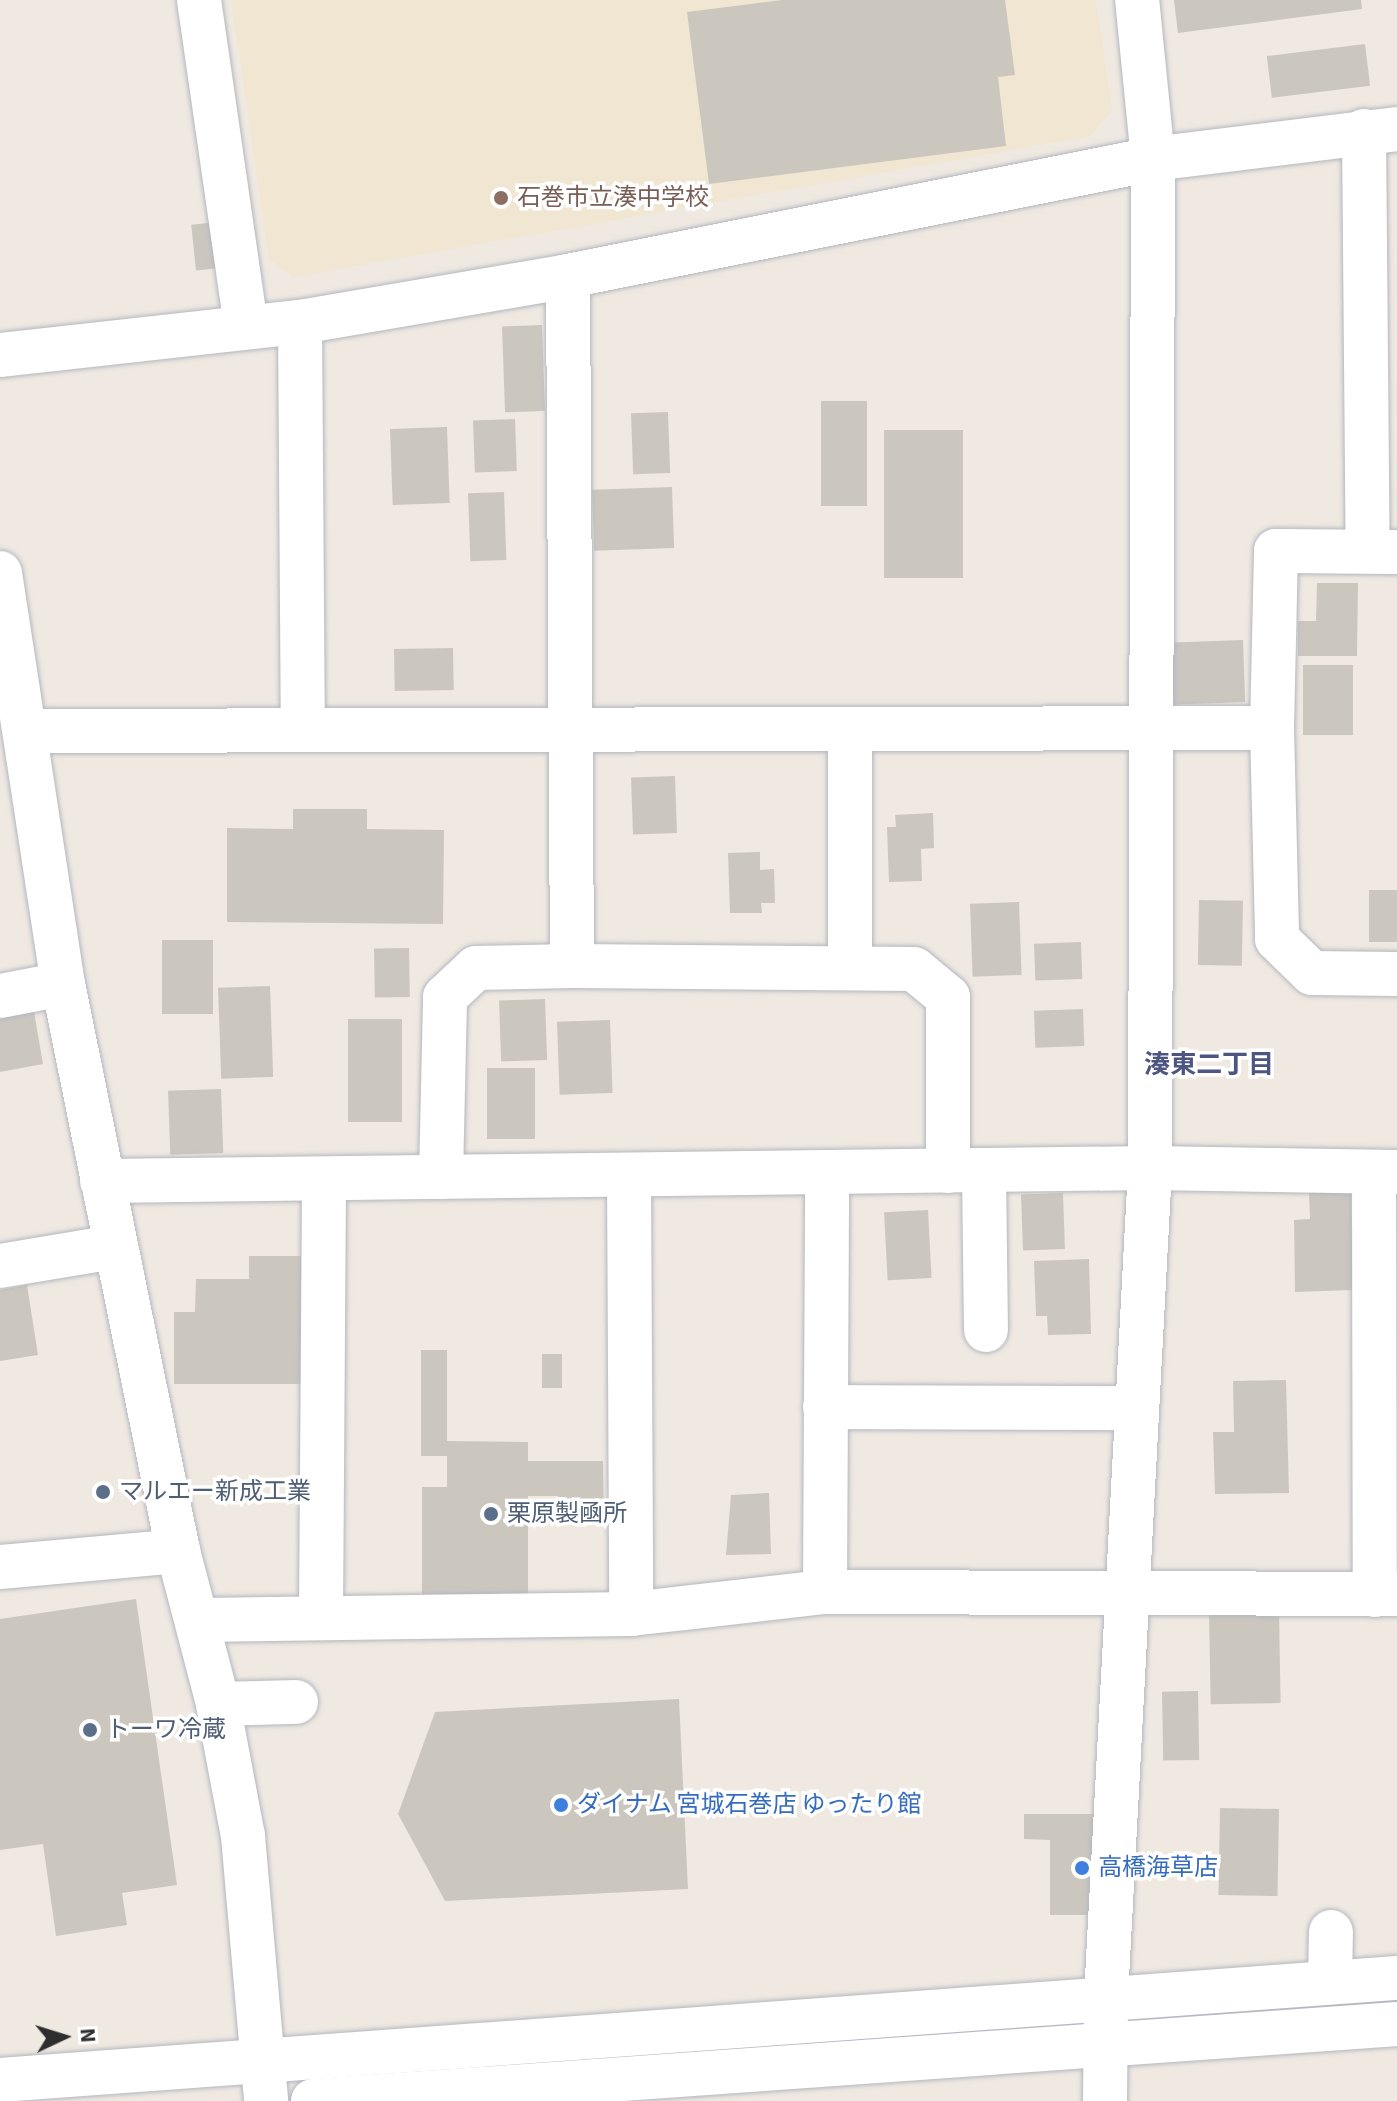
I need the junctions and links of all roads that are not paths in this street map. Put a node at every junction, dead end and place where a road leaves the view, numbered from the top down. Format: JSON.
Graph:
{"nodes":[{"id":1,"x":199,"y":0,"type":"edge"},
{"id":2,"x":1137,"y":0,"type":"edge"},
{"id":3,"x":1380,"y":130,"type":"edge"},
{"id":4,"x":1153,"y":159,"type":"junction"},
{"id":5,"x":568,"y":276,"type":"junction"},
{"id":6,"x":300,"y":322,"type":"junction"},
{"id":7,"x":246,"y":327,"type":"junction"},
{"id":8,"x":0,"y":355,"type":"edge"},
{"id":9,"x":1382,"y":552,"type":"edge"},
{"id":10,"x":0,"y":573,"type":"edge"},
{"id":11,"x":574,"y":728,"type":"junction"},
{"id":12,"x":1272,"y":728,"type":"junction"},
{"id":13,"x":303,"y":729,"type":"junction"},
{"id":14,"x":1150,"y":730,"type":"junction"},
{"id":15,"x":25,"y":731,"type":"junction"},
{"id":16,"x":850,"y":731,"type":"junction"},
{"id":17,"x":572,"y":966,"type":"junction"},
{"id":18,"x":850,"y":968,"type":"junction"},
{"id":19,"x":1397,"y":974,"type":"edge"},
{"id":20,"x":63,"y":984,"type":"junction"},
{"id":21,"x":0,"y":996,"type":"edge"},
{"id":22,"x":1150,"y":1168,"type":"junction"},
{"id":23,"x":966,"y":1170,"type":"junction"},
{"id":24,"x":827,"y":1172,"type":"junction"},
{"id":25,"x":1385,"y":1172,"type":"edge"},
{"id":26,"x":629,"y":1175,"type":"junction"},
{"id":27,"x":441,"y":1177,"type":"junction"},
{"id":28,"x":324,"y":1179,"type":"junction"},
{"id":29,"x":102,"y":1181,"type":"junction"},
{"id":30,"x":114,"y":1247,"type":"junction"},
{"id":31,"x":0,"y":1266,"type":"edge"},
{"id":32,"x":986,"y":1330,"type":"dead end"},
{"id":33,"x":825,"y":1407,"type":"junction"},
{"id":34,"x":1137,"y":1408,"type":"junction"},
{"id":35,"x":178,"y":1551,"type":"junction"},
{"id":36,"x":0,"y":1567,"type":"edge"},
{"id":37,"x":825,"y":1592,"type":"junction"},
{"id":38,"x":1127,"y":1595,"type":"junction"},
{"id":39,"x":1386,"y":1595,"type":"edge"},
{"id":40,"x":631,"y":1614,"type":"junction"},
{"id":41,"x":321,"y":1617,"type":"junction"},
{"id":42,"x":199,"y":1620,"type":"junction"},
{"id":43,"x":296,"y":1702,"type":"dead end"},
{"id":44,"x":218,"y":1704,"type":"junction"},
{"id":45,"x":1331,"y":1932,"type":"dead end"},
{"id":46,"x":1397,"y":1978,"type":"edge"},
{"id":47,"x":1330,"y":1982,"type":"junction"},
{"id":48,"x":1106,"y":1997,"type":"junction"},
{"id":49,"x":1397,"y":2024,"type":"edge"},
{"id":50,"x":669,"y":2030,"type":"junction"},
{"id":51,"x":1105,"y":2047,"type":"junction"},
{"id":52,"x":261,"y":2059,"type":"junction"},
{"id":53,"x":672,"y":2075,"type":"junction"},
{"id":54,"x":0,"y":2080,"type":"edge"},
{"id":55,"x":266,"y":2101,"type":"edge"},
{"id":56,"x":313,"y":2101,"type":"edge"},
{"id":57,"x":1105,"y":2101,"type":"edge"}],
"edges":[{"from":1,"to":7,"type":"street"},
{"from":2,"to":4,"type":"street"},
{"from":3,"to":4,"type":"street"},
{"from":3,"to":9,"type":"street"},
{"from":4,"to":5,"type":"street"},
{"from":4,"to":14,"type":"street"},
{"from":5,"to":6,"type":"street"},
{"from":5,"to":11,"type":"street"},
{"from":6,"to":7,"type":"street"},
{"from":6,"to":13,"type":"street"},
{"from":7,"to":8,"type":"street"},
{"from":9,"to":12,"type":"street"},
{"from":10,"to":15,"type":"street"},
{"from":11,"to":13,"type":"street"},
{"from":11,"to":16,"type":"street"},
{"from":11,"to":17,"type":"street"},
{"from":12,"to":14,"type":"street"},
{"from":12,"to":19,"type":"street"},
{"from":13,"to":15,"type":"street"},
{"from":14,"to":16,"type":"street"},
{"from":14,"to":22,"type":"street"},
{"from":15,"to":20,"type":"street"},
{"from":16,"to":18,"type":"street"},
{"from":17,"to":18,"type":"street"},
{"from":17,"to":27,"type":"street"},
{"from":18,"to":23,"type":"street"},
{"from":20,"to":21,"type":"street"},
{"from":20,"to":29,"type":"street"},
{"from":22,"to":23,"type":"street"},
{"from":22,"to":25,"type":"street"},
{"from":22,"to":34,"type":"street"},
{"from":23,"to":24,"type":"street"},
{"from":23,"to":32,"type":"street"},
{"from":24,"to":26,"type":"street"},
{"from":24,"to":33,"type":"street"},
{"from":25,"to":39,"type":"street"},
{"from":26,"to":27,"type":"street"},
{"from":26,"to":40,"type":"street"},
{"from":27,"to":28,"type":"street"},
{"from":28,"to":29,"type":"street"},
{"from":28,"to":41,"type":"street"},
{"from":29,"to":30,"type":"street"},
{"from":30,"to":31,"type":"street"},
{"from":30,"to":35,"type":"street"},
{"from":33,"to":34,"type":"street"},
{"from":33,"to":37,"type":"street"},
{"from":34,"to":38,"type":"street"},
{"from":35,"to":36,"type":"street"},
{"from":35,"to":42,"type":"street"},
{"from":37,"to":38,"type":"street"},
{"from":37,"to":40,"type":"street"},
{"from":38,"to":39,"type":"street"},
{"from":38,"to":48,"type":"street"},
{"from":40,"to":41,"type":"street"},
{"from":41,"to":42,"type":"street"},
{"from":42,"to":44,"type":"street"},
{"from":43,"to":44,"type":"street"},
{"from":44,"to":52,"type":"street"},
{"from":45,"to":47,"type":"street"},
{"from":46,"to":47,"type":"street"},
{"from":47,"to":48,"type":"street"},
{"from":48,"to":50,"type":"street"},
{"from":48,"to":51,"type":"street"},
{"from":49,"to":51,"type":"street"},
{"from":50,"to":52,"type":"street"},
{"from":50,"to":53,"type":"street"},
{"from":51,"to":53,"type":"street"},
{"from":51,"to":57,"type":"street"},
{"from":52,"to":54,"type":"street"},
{"from":52,"to":55,"type":"street"},
{"from":53,"to":56,"type":"street"}]}
